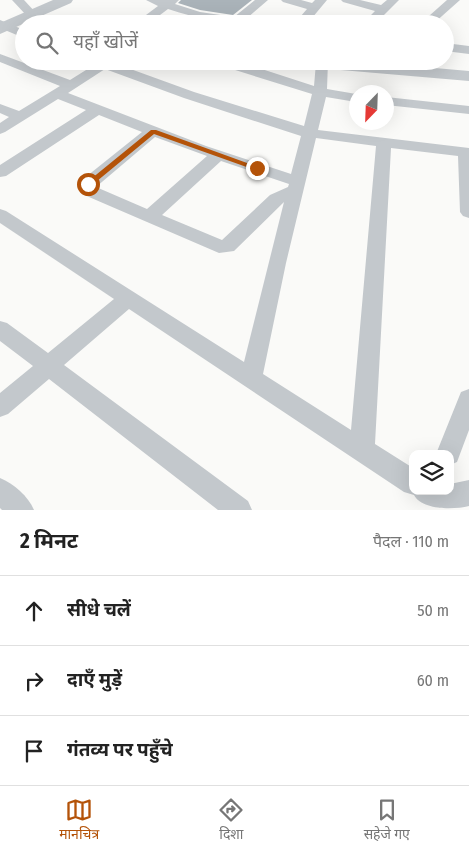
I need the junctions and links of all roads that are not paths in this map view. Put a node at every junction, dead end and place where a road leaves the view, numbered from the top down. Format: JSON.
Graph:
{"nodes":[{"id":1,"x":18,"y":0,"type":"edge"},
{"id":2,"x":152,"y":0,"type":"edge"},
{"id":3,"x":262,"y":0,"type":"edge"},
{"id":4,"x":287,"y":0,"type":"edge"},
{"id":5,"x":347,"y":0,"type":"edge"},
{"id":6,"x":393,"y":0,"type":"edge"},
{"id":7,"x":454,"y":0,"type":"edge"},
{"id":8,"x":59,"y":3,"type":"edge"},
{"id":9,"x":170,"y":3,"type":"edge"},
{"id":10,"x":318,"y":3,"type":"edge"},
{"id":11,"x":382,"y":9,"type":"junction"},
{"id":12,"x":31,"y":14,"type":"junction"},
{"id":13,"x":34,"y":15,"type":"edge"},
{"id":14,"x":153,"y":15,"type":"edge"},
{"id":15,"x":198,"y":15,"type":"edge"},
{"id":16,"x":245,"y":15,"type":"edge"},
{"id":17,"x":308,"y":15,"type":"edge"},
{"id":18,"x":376,"y":15,"type":"edge"},
{"id":19,"x":436,"y":15,"type":"edge"},
{"id":20,"x":15,"y":21,"type":"edge"},
{"id":21,"x":1,"y":27,"type":"edge"},
{"id":22,"x":15,"y":31,"type":"edge"},
{"id":23,"x":454,"y":48,"type":"edge"},
{"id":24,"x":469,"y":50,"type":"edge"},
{"id":25,"x":0,"y":58,"type":"edge"},
{"id":26,"x":15,"y":64,"type":"edge"},
{"id":27,"x":32,"y":70,"type":"edge"},
{"id":28,"x":92,"y":70,"type":"edge"},
{"id":29,"x":124,"y":70,"type":"edge"},
{"id":30,"x":250,"y":70,"type":"edge"},
{"id":31,"x":322,"y":70,"type":"edge"},
{"id":32,"x":402,"y":70,"type":"edge"},
{"id":33,"x":469,"y":76,"type":"edge"},
{"id":34,"x":71,"y":85,"type":"junction"},
{"id":35,"x":320,"y":92,"type":"junction"},
{"id":36,"x":58,"y":94,"type":"junction"},
{"id":37,"x":349,"y":97,"type":"edge"},
{"id":38,"x":394,"y":102,"type":"edge"},
{"id":39,"x":0,"y":108,"type":"edge"},
{"id":40,"x":96,"y":110,"type":"junction"},
{"id":41,"x":469,"y":110,"type":"edge"},
{"id":42,"x":20,"y":117,"type":"junction"},
{"id":43,"x":0,"y":128,"type":"edge"},
{"id":44,"x":153,"y":131,"type":"junction"},
{"id":45,"x":309,"y":134,"type":"junction"},
{"id":46,"x":384,"y":142,"type":"junction"},
{"id":47,"x":468,"y":152,"type":"edge"},
{"id":48,"x":218,"y":155,"type":"junction"},
{"id":49,"x":0,"y":172,"type":"edge"},
{"id":50,"x":296,"y":186,"type":"junction"},
{"id":51,"x":469,"y":212,"type":"edge"},
{"id":52,"x":0,"y":215,"type":"edge"},
{"id":53,"x":149,"y":218,"type":"junction"},
{"id":54,"x":128,"y":298,"type":"junction"},
{"id":55,"x":0,"y":329,"type":"edge"},
{"id":56,"x":48,"y":366,"type":"junction"},
{"id":57,"x":251,"y":379,"type":"junction"},
{"id":58,"x":469,"y":399,"type":"edge"},
{"id":59,"x":0,"y":407,"type":"edge"},
{"id":60,"x":362,"y":449,"type":"junction"},
{"id":61,"x":450,"y":450,"type":"edge"},
{"id":62,"x":409,"y":483,"type":"edge"},
{"id":63,"x":0,"y":491,"type":"edge"},
{"id":64,"x":469,"y":493,"type":"edge"},
{"id":65,"x":433,"y":495,"type":"edge"},
{"id":66,"x":21,"y":510,"type":"edge"},
{"id":67,"x":239,"y":510,"type":"edge"}],
"edges":[{"from":1,"to":12,"type":"street"},
{"from":2,"to":9,"type":"street"},
{"from":3,"to":16,"type":"street"},
{"from":4,"to":10,"type":"street"},
{"from":5,"to":11,"type":"street"},
{"from":6,"to":11,"type":"street"},
{"from":7,"to":19,"type":"street"},
{"from":8,"to":12,"type":"street"},
{"from":9,"to":14,"type":"street"},
{"from":9,"to":15,"type":"street"},
{"from":10,"to":17,"type":"street"},
{"from":11,"to":18,"type":"street"},
{"from":12,"to":13,"type":"street"},
{"from":20,"to":21,"type":"street"},
{"from":21,"to":22,"type":"street"},
{"from":23,"to":24,"type":"street"},
{"from":25,"to":26,"type":"street"},
{"from":27,"to":34,"type":"street"},
{"from":28,"to":34,"type":"street"},
{"from":29,"to":45,"type":"street"},
{"from":30,"to":35,"type":"street"},
{"from":31,"to":35,"type":"street"},
{"from":32,"to":33,"type":"street"},
{"from":34,"to":36,"type":"street"},
{"from":35,"to":37,"type":"street"},
{"from":35,"to":45,"type":"street"},
{"from":36,"to":40,"type":"street"},
{"from":36,"to":42,"type":"street"},
{"from":38,"to":41,"type":"street"},
{"from":39,"to":42,"type":"street"},
{"from":40,"to":44,"type":"street"},
{"from":40,"to":49,"type":"street"},
{"from":42,"to":43,"type":"street"},
{"from":44,"to":48,"type":"street"},
{"from":44,"to":53,"type":"street"},
{"from":45,"to":46,"type":"street"},
{"from":45,"to":50,"type":"street"},
{"from":46,"to":47,"type":"street"},
{"from":46,"to":60,"type":"street"},
{"from":47,"to":51,"type":"street"},
{"from":48,"to":50,"type":"street"},
{"from":48,"to":53,"type":"street"},
{"from":50,"to":53,"type":"street"},
{"from":50,"to":57,"type":"street"},
{"from":52,"to":54,"type":"street"},
{"from":54,"to":56,"type":"street"},
{"from":54,"to":57,"type":"street"},
{"from":55,"to":56,"type":"street"},
{"from":56,"to":59,"type":"street"},
{"from":56,"to":67,"type":"street"},
{"from":57,"to":60,"type":"street"},
{"from":58,"to":61,"type":"street"},
{"from":60,"to":62,"type":"street"},
{"from":63,"to":66,"type":"street"},
{"from":64,"to":65,"type":"street"}]}
